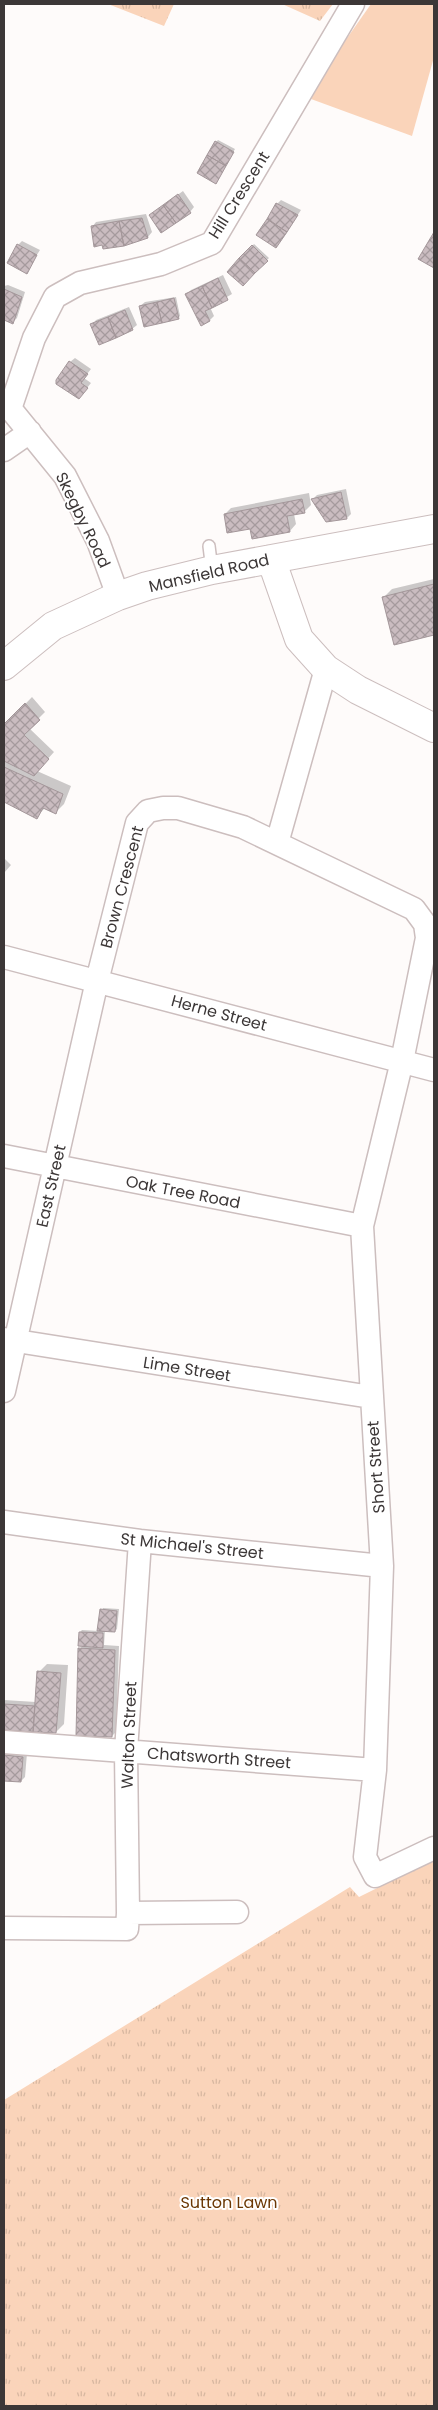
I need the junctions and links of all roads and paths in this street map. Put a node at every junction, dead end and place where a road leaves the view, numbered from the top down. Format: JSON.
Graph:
{"nodes":[{"id":1,"x":353,"y":4,"type":"edge"},
{"id":2,"x":7,"y":405,"type":"edge"},
{"id":3,"x":30,"y":432,"type":"junction"},
{"id":4,"x":4,"y":450,"type":"edge"},
{"id":5,"x":434,"y":528,"type":"edge"},
{"id":6,"x":271,"y":559,"type":"junction"},
{"id":7,"x":118,"y":596,"type":"junction"},
{"id":8,"x":4,"y":666,"type":"edge"},
{"id":9,"x":326,"y":669,"type":"junction"},
{"id":10,"x":434,"y":728,"type":"edge"},
{"id":11,"x":277,"y":843,"type":"junction"},
{"id":12,"x":4,"y":958,"type":"edge"},
{"id":13,"x":97,"y":981,"type":"junction"},
{"id":14,"x":402,"y":1061,"type":"junction"},
{"id":15,"x":434,"y":1070,"type":"edge"},
{"id":16,"x":4,"y":1156,"type":"edge"},
{"id":17,"x":55,"y":1168,"type":"junction"},
{"id":18,"x":362,"y":1226,"type":"junction"},
{"id":19,"x":9,"y":1340,"type":"edge"},
{"id":20,"x":4,"y":1391,"type":"edge"},
{"id":21,"x":371,"y":1397,"type":"junction"},
{"id":22,"x":4,"y":1522,"type":"edge"},
{"id":23,"x":140,"y":1541,"type":"junction"},
{"id":24,"x":382,"y":1566,"type":"junction"},
{"id":25,"x":4,"y":1742,"type":"edge"},
{"id":26,"x":126,"y":1750,"type":"junction"},
{"id":27,"x":375,"y":1770,"type":"junction"},
{"id":28,"x":434,"y":1848,"type":"edge"},
{"id":29,"x":238,"y":1912,"type":"dead end"},
{"id":30,"x":128,"y":1921,"type":"junction"},
{"id":31,"x":4,"y":1928,"type":"edge"}],
"edges":[{"from":1,"to":2,"type":"street","name":"Hill Crescent"},
{"from":2,"to":3,"type":"street","name":"Skegby Road"},
{"from":3,"to":4,"type":"street"},
{"from":3,"to":7,"type":"street","name":"Skegby Road"},
{"from":5,"to":6,"type":"main road","name":"Mansfield Road"},
{"from":6,"to":7,"type":"main road","name":"Mansfield Road"},
{"from":6,"to":9,"type":"main road"},
{"from":7,"to":8,"type":"main road","name":"Mansfield Road"},
{"from":9,"to":10,"type":"main road"},
{"from":9,"to":11,"type":"street"},
{"from":11,"to":13,"type":"street","name":"Brown Crescent"},
{"from":11,"to":14,"type":"street","name":"Brown Crescent"},
{"from":12,"to":13,"type":"street","name":"Herne Street"},
{"from":13,"to":14,"type":"street","name":"Herne Street"},
{"from":13,"to":17,"type":"street","name":"East Street"},
{"from":14,"to":15,"type":"street","name":"Herne Street"},
{"from":14,"to":18,"type":"street","name":"Short Street"},
{"from":16,"to":17,"type":"street","name":"Oak Tree Road"},
{"from":17,"to":18,"type":"street","name":"Oak Tree Road"},
{"from":17,"to":19,"type":"street","name":"East Street"},
{"from":18,"to":21,"type":"street","name":"Short Street"},
{"from":19,"to":20,"type":"street","name":"East Street"},
{"from":19,"to":21,"type":"street","name":"Lime Street"},
{"from":21,"to":24,"type":"street","name":"Short Street"},
{"from":22,"to":23,"type":"street","name":"St Michael's Street"},
{"from":23,"to":24,"type":"street","name":"St Michael's Street"},
{"from":23,"to":26,"type":"street","name":"Walton Street"},
{"from":24,"to":27,"type":"street","name":"Short Street"},
{"from":25,"to":26,"type":"street","name":"Chatsworth Street"},
{"from":26,"to":27,"type":"street","name":"Chatsworth Street"},
{"from":26,"to":30,"type":"street","name":"Walton Street"},
{"from":27,"to":28,"type":"street","name":"Short Street"},
{"from":29,"to":30,"type":"street"},
{"from":30,"to":31,"type":"street"}]}
